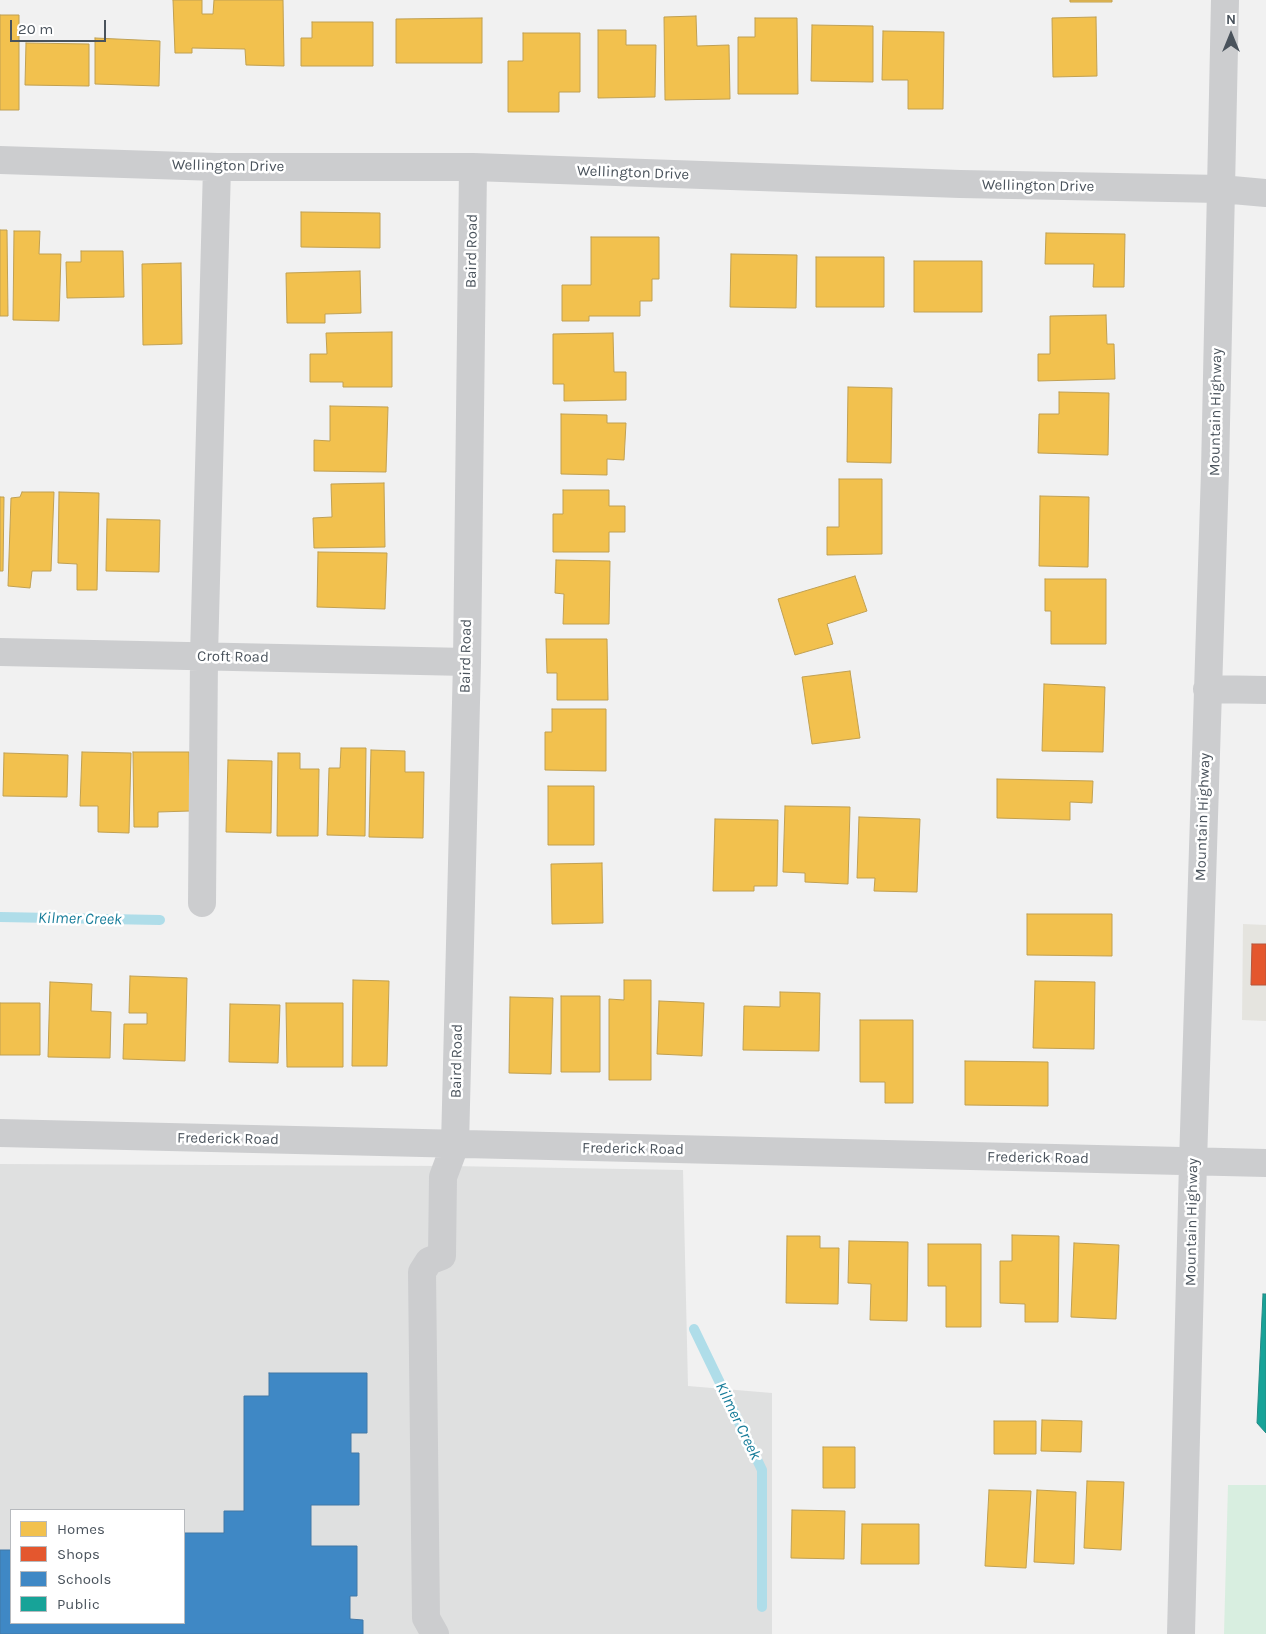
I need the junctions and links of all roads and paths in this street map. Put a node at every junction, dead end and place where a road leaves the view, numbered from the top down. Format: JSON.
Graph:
{"nodes":[{"id":1,"x":1225,"y":0,"type":"edge"},
{"id":2,"x":0,"y":160,"type":"edge"},
{"id":3,"x":473,"y":167,"type":"junction"},
{"id":4,"x":217,"y":168,"type":"junction"},
{"id":5,"x":1221,"y":189,"type":"junction"},
{"id":6,"x":1266,"y":193,"type":"edge"},
{"id":7,"x":0,"y":652,"type":"edge"},
{"id":8,"x":204,"y":656,"type":"junction"},
{"id":9,"x":466,"y":662,"type":"junction"},
{"id":10,"x":1207,"y":689,"type":"junction"},
{"id":11,"x":1266,"y":690,"type":"edge"},
{"id":12,"x":202,"y":903,"type":"dead end"},
{"id":13,"x":0,"y":1133,"type":"edge"},
{"id":14,"x":455,"y":1145,"type":"junction"},
{"id":15,"x":1193,"y":1162,"type":"junction"},
{"id":16,"x":1266,"y":1163,"type":"edge"},
{"id":17,"x":435,"y":1634,"type":"edge"},
{"id":18,"x":1182,"y":1634,"type":"edge"}],
"edges":[{"from":1,"to":5,"type":"street","name":"Mountain Highway"},
{"from":2,"to":4,"type":"street","name":"Wellington Drive"},
{"from":3,"to":4,"type":"street","name":"Wellington Drive"},
{"from":3,"to":5,"type":"street","name":"Wellington Drive"},
{"from":3,"to":9,"type":"street","name":"Baird Road"},
{"from":4,"to":8,"type":"street"},
{"from":5,"to":6,"type":"street","name":"Wellington Drive"},
{"from":5,"to":10,"type":"street","name":"Mountain Highway"},
{"from":7,"to":8,"type":"street","name":"Croft Road"},
{"from":8,"to":9,"type":"street","name":"Croft Road"},
{"from":8,"to":12,"type":"street"},
{"from":9,"to":14,"type":"street","name":"Baird Road"},
{"from":10,"to":11,"type":"street"},
{"from":10,"to":15,"type":"street","name":"Mountain Highway"},
{"from":13,"to":14,"type":"street","name":"Frederick Road"},
{"from":14,"to":15,"type":"street","name":"Frederick Road"},
{"from":14,"to":17,"type":"street","name":"Baird Road"},
{"from":15,"to":16,"type":"street","name":"Frederick Road"},
{"from":15,"to":18,"type":"street","name":"Mountain Highway"}]}
